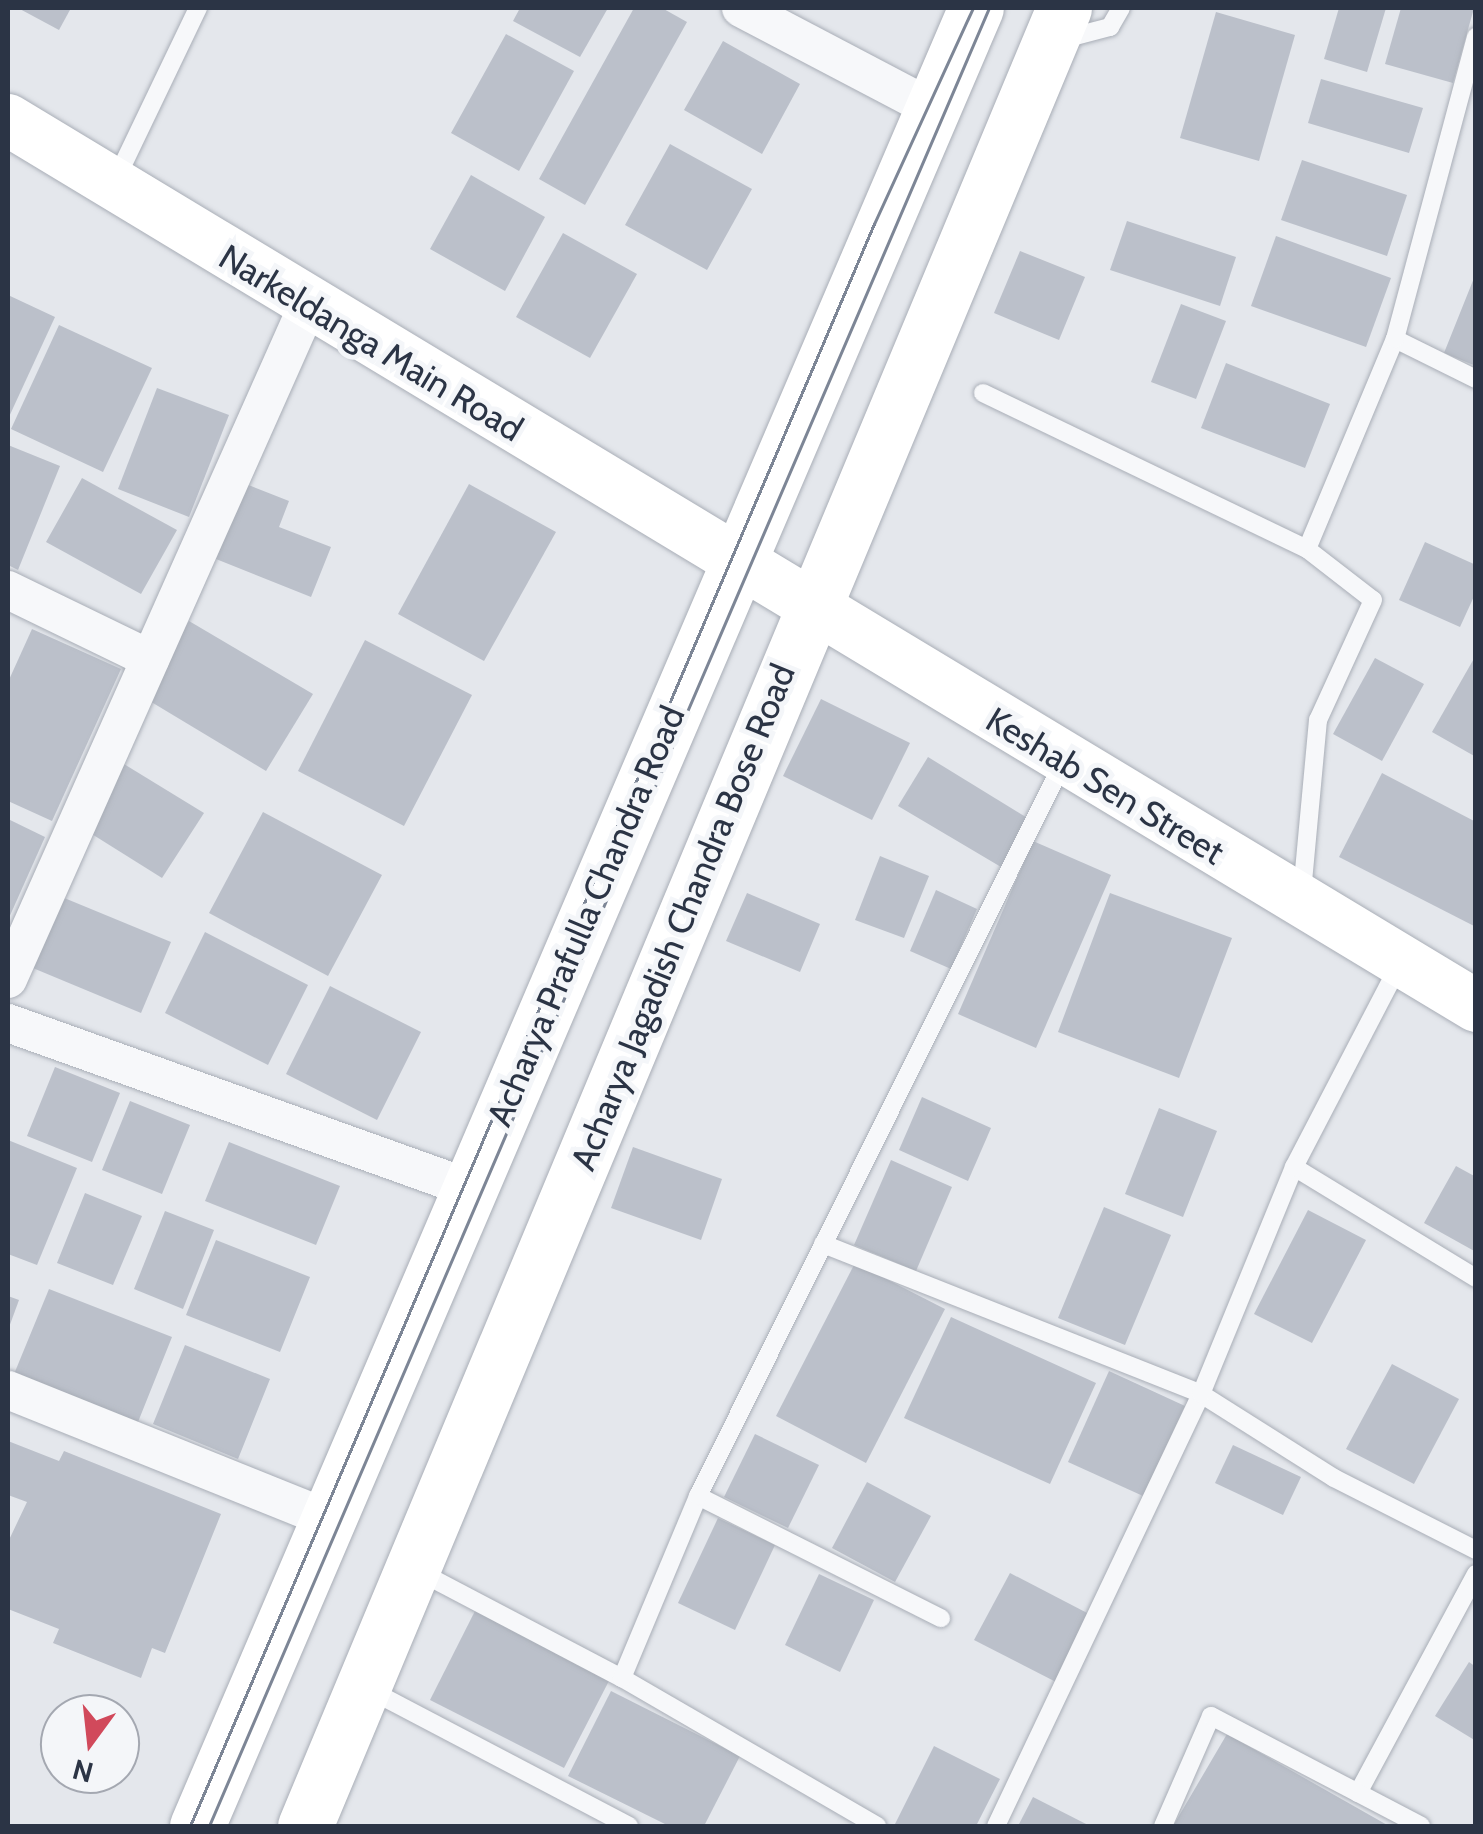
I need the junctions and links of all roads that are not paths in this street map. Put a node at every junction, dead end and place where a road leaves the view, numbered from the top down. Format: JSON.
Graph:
{"nodes":[{"id":1,"x":198,"y":8,"type":"edge"},
{"id":2,"x":741,"y":8,"type":"edge"},
{"id":3,"x":976,"y":8,"type":"edge"},
{"id":4,"x":1121,"y":8,"type":"edge"},
{"id":5,"x":1056,"y":25,"type":"edge"},
{"id":6,"x":1476,"y":37,"type":"edge"},
{"id":7,"x":934,"y":108,"type":"junction"},
{"id":8,"x":8,"y":120,"type":"edge"},
{"id":9,"x":114,"y":184,"type":"junction"},
{"id":10,"x":308,"y":305,"type":"junction"},
{"id":11,"x":1395,"y":339,"type":"junction"},
{"id":12,"x":1476,"y":379,"type":"edge"},
{"id":13,"x":983,"y":393,"type":"dead end"},
{"id":14,"x":1307,"y":548,"type":"junction"},
{"id":15,"x":736,"y":564,"type":"junction"},
{"id":16,"x":8,"y":590,"type":"edge"},
{"id":17,"x":810,"y":609,"type":"junction"},
{"id":18,"x":150,"y":659,"type":"junction"},
{"id":19,"x":1064,"y":761,"type":"junction"},
{"id":20,"x":1301,"y":902,"type":"junction"},
{"id":21,"x":1400,"y":964,"type":"junction"},
{"id":22,"x":8,"y":979,"type":"edge"},
{"id":23,"x":1475,"y":1006,"type":"edge"},
{"id":24,"x":8,"y":1022,"type":"edge"},
{"id":25,"x":1294,"y":1167,"type":"junction"},
{"id":26,"x":470,"y":1188,"type":"junction"},
{"id":27,"x":823,"y":1244,"type":"junction"},
{"id":28,"x":1476,"y":1278,"type":"edge"},
{"id":29,"x":8,"y":1390,"type":"edge"},
{"id":30,"x":1201,"y":1394,"type":"junction"},
{"id":31,"x":698,"y":1496,"type":"junction"},
{"id":32,"x":329,"y":1519,"type":"junction"},
{"id":33,"x":1476,"y":1550,"type":"edge"},
{"id":34,"x":416,"y":1570,"type":"junction"},
{"id":35,"x":1476,"y":1574,"type":"edge"},
{"id":36,"x":941,"y":1618,"type":"dead end"},
{"id":37,"x":622,"y":1678,"type":"junction"},
{"id":38,"x":365,"y":1688,"type":"junction"},
{"id":39,"x":1358,"y":1793,"type":"junction"},
{"id":40,"x":197,"y":1826,"type":"edge"},
{"id":41,"x":306,"y":1826,"type":"edge"},
{"id":42,"x":628,"y":1826,"type":"edge"},
{"id":43,"x":878,"y":1826,"type":"edge"},
{"id":44,"x":996,"y":1826,"type":"edge"},
{"id":45,"x":1163,"y":1826,"type":"edge"},
{"id":46,"x":1421,"y":1826,"type":"edge"}],
"edges":[{"from":1,"to":9,"type":"lane"},
{"from":2,"to":7,"type":"street"},
{"from":3,"to":7,"type":"main road","name":"Acharya Prafulla Chandra Road"},
{"from":4,"to":5,"type":"lane"},
{"from":5,"to":17,"type":"main road","name":"Acharya Jagadish Chandra Bose Road"},
{"from":6,"to":11,"type":"lane"},
{"from":7,"to":15,"type":"main road","name":"Acharya Prafulla Chandra Road"},
{"from":8,"to":9,"type":"main road","name":"Narkeldanga Main Road"},
{"from":9,"to":10,"type":"main road","name":"Narkeldanga Main Road"},
{"from":10,"to":15,"type":"main road","name":"Narkeldanga Main Road"},
{"from":10,"to":18,"type":"street"},
{"from":11,"to":12,"type":"lane"},
{"from":11,"to":14,"type":"lane"},
{"from":13,"to":14,"type":"lane"},
{"from":14,"to":20,"type":"lane"},
{"from":15,"to":17,"type":"main road","name":"Keshab Sen Street"},
{"from":15,"to":26,"type":"main road","name":"Acharya Prafulla Chandra Road"},
{"from":16,"to":18,"type":"street"},
{"from":17,"to":19,"type":"main road","name":"Keshab Sen Street"},
{"from":17,"to":34,"type":"main road","name":"Acharya Jagadish Chandra Bose Road"},
{"from":18,"to":22,"type":"street"},
{"from":19,"to":20,"type":"main road","name":"Keshab Sen Street"},
{"from":19,"to":27,"type":"lane"},
{"from":20,"to":21,"type":"main road","name":"Keshab Sen Street"},
{"from":21,"to":23,"type":"main road","name":"Keshab Sen Street"},
{"from":21,"to":25,"type":"lane"},
{"from":24,"to":26,"type":"street"},
{"from":25,"to":28,"type":"lane"},
{"from":25,"to":30,"type":"lane"},
{"from":26,"to":32,"type":"main road","name":"Acharya Prafulla Chandra Road"},
{"from":27,"to":30,"type":"lane"},
{"from":27,"to":31,"type":"lane"},
{"from":29,"to":32,"type":"street"},
{"from":30,"to":33,"type":"lane"},
{"from":30,"to":44,"type":"lane"},
{"from":31,"to":36,"type":"lane"},
{"from":31,"to":37,"type":"lane"},
{"from":32,"to":40,"type":"main road","name":"Acharya Prafulla Chandra Road"},
{"from":34,"to":37,"type":"lane"},
{"from":34,"to":38,"type":"main road","name":"Acharya Jagadish Chandra Bose Road"},
{"from":35,"to":39,"type":"lane"},
{"from":37,"to":43,"type":"lane"},
{"from":38,"to":41,"type":"main road","name":"Acharya Jagadish Chandra Bose Road"},
{"from":38,"to":42,"type":"lane"},
{"from":39,"to":45,"type":"lane"},
{"from":39,"to":46,"type":"lane"}]}
